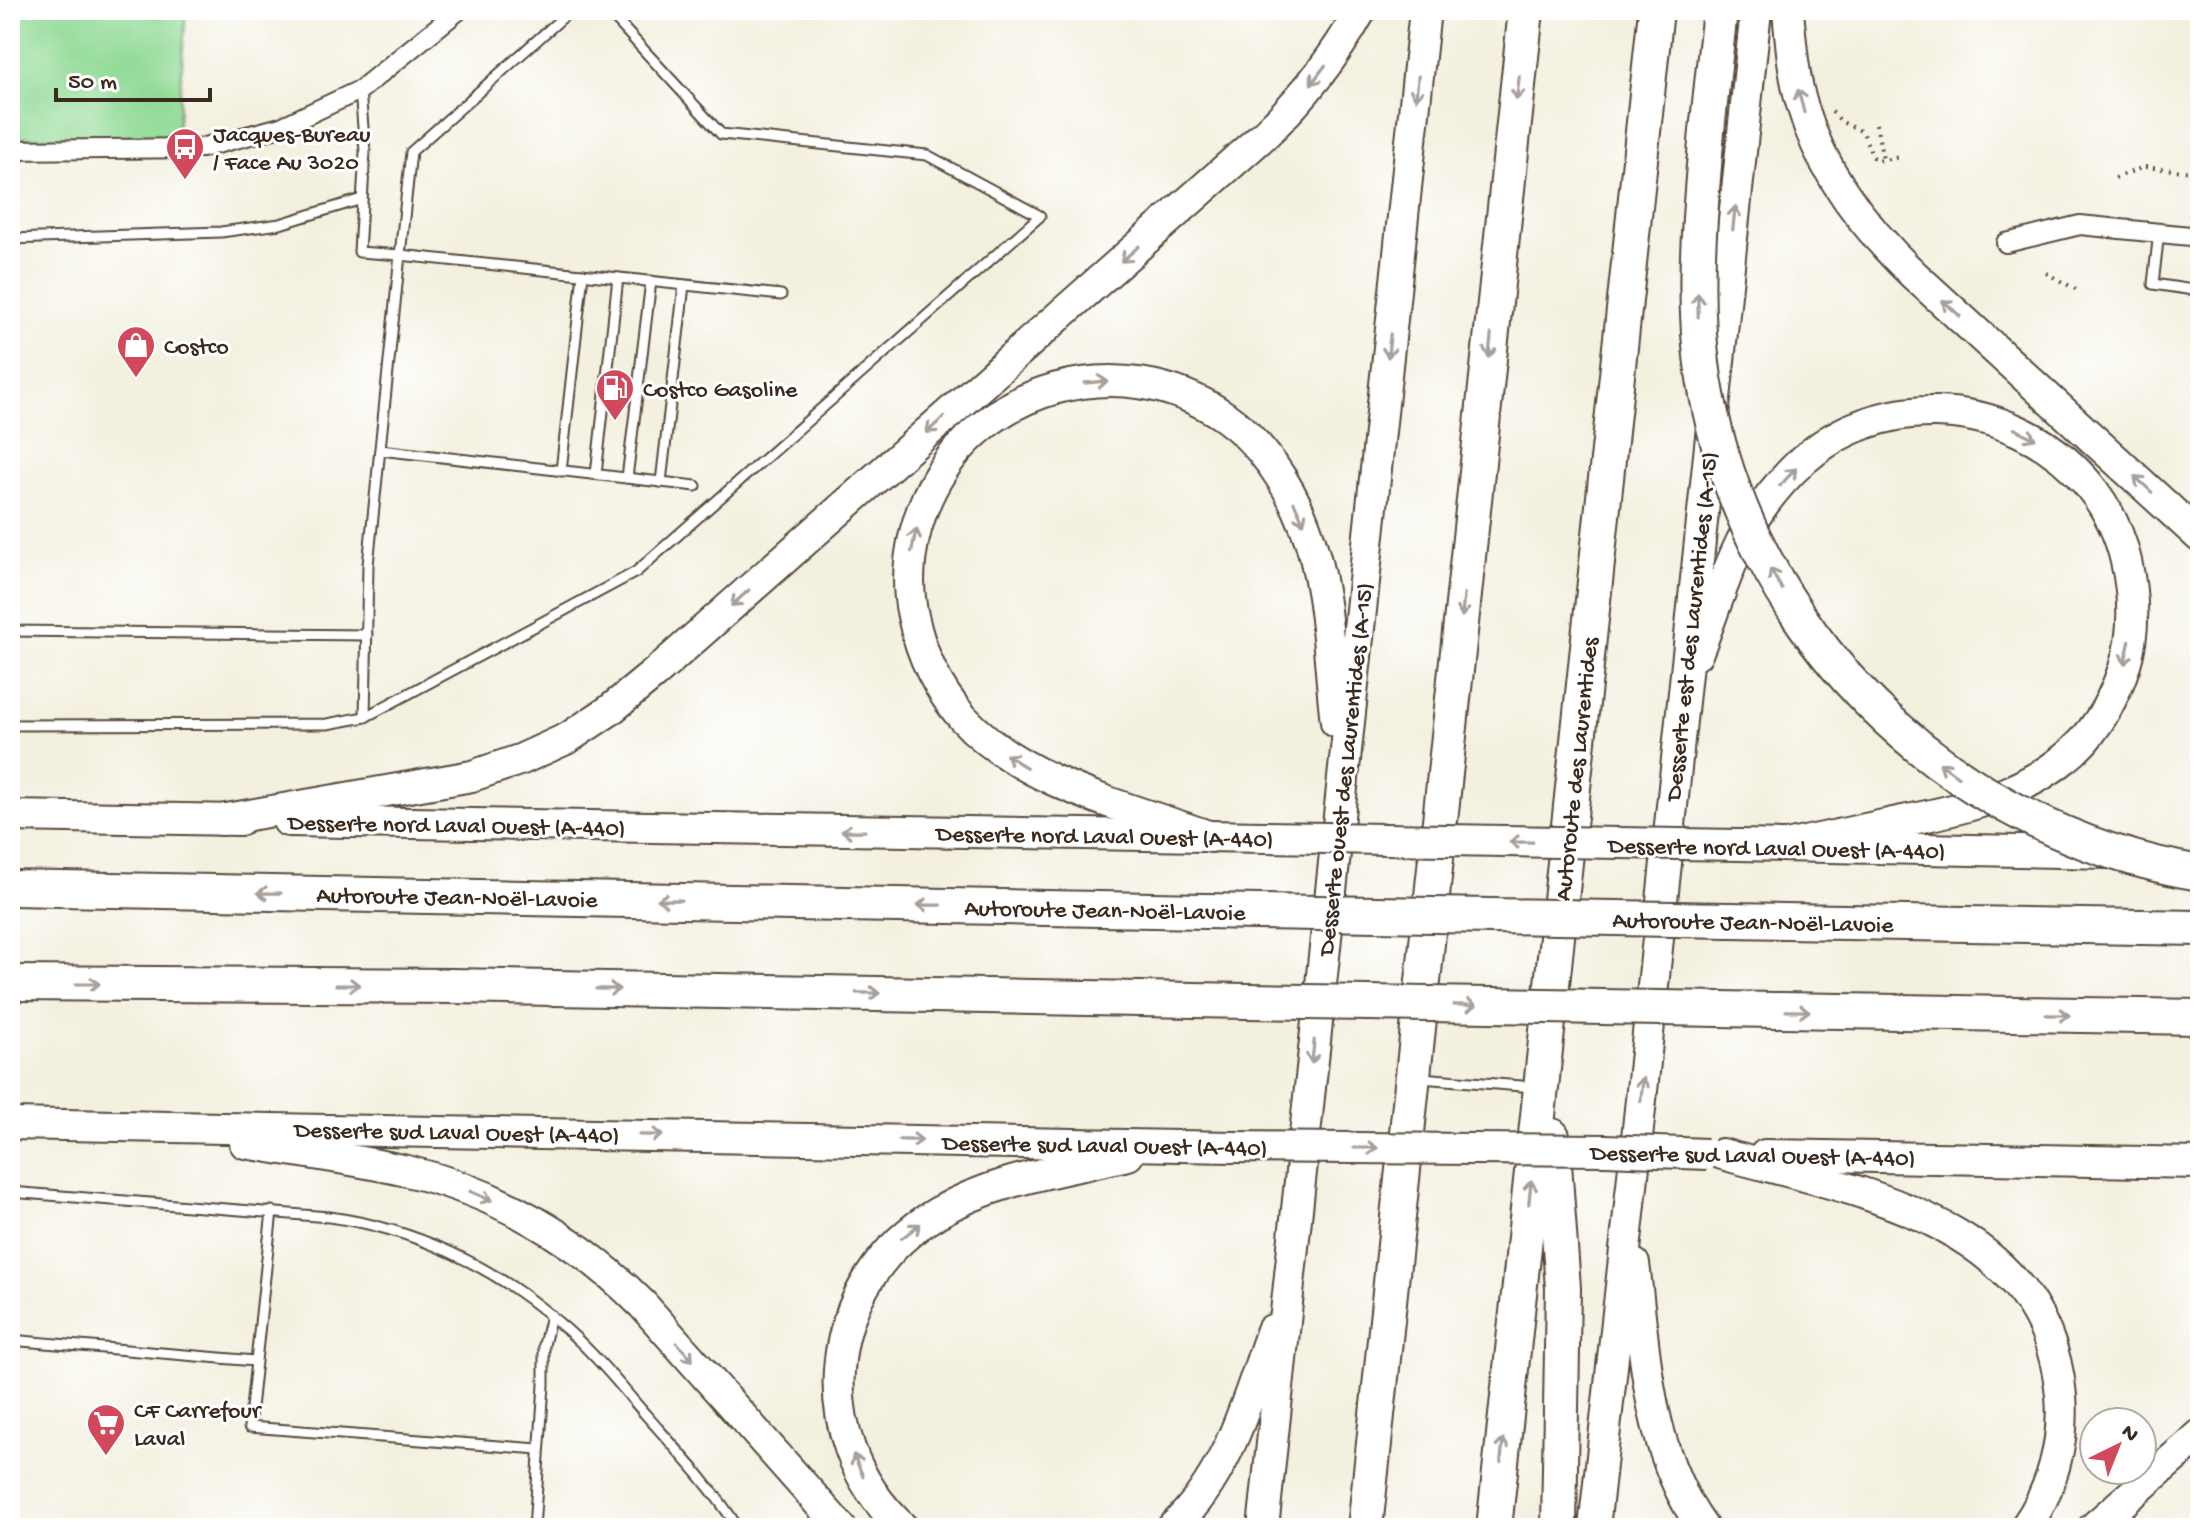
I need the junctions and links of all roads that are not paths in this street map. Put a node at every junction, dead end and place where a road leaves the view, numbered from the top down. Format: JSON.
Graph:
{"nodes":[{"id":1,"x":459,"y":10,"type":"edge"},
{"id":2,"x":571,"y":10,"type":"edge"},
{"id":3,"x":607,"y":10,"type":"edge"},
{"id":4,"x":1361,"y":10,"type":"edge"},
{"id":5,"x":1425,"y":10,"type":"edge"},
{"id":6,"x":1526,"y":10,"type":"edge"},
{"id":7,"x":1656,"y":10,"type":"edge"},
{"id":8,"x":1720,"y":10,"type":"edge"},
{"id":9,"x":1756,"y":10,"type":"edge"},
{"id":10,"x":1788,"y":10,"type":"edge"},
{"id":11,"x":360,"y":90,"type":"junction"},
{"id":12,"x":10,"y":150,"type":"edge"},
{"id":13,"x":362,"y":199,"type":"junction"},
{"id":14,"x":2159,"y":232,"type":"junction"},
{"id":15,"x":2200,"y":237,"type":"edge"},
{"id":16,"x":10,"y":239,"type":"edge"},
{"id":17,"x":2006,"y":243,"type":"dead end"},
{"id":18,"x":400,"y":255,"type":"junction"},
{"id":19,"x":583,"y":274,"type":"junction"},
{"id":20,"x":618,"y":278,"type":"junction"},
{"id":21,"x":651,"y":281,"type":"junction"},
{"id":22,"x":684,"y":285,"type":"junction"},
{"id":23,"x":2200,"y":291,"type":"edge"},
{"id":24,"x":781,"y":295,"type":"dead end"},
{"id":25,"x":380,"y":450,"type":"junction"},
{"id":26,"x":561,"y":471,"type":"junction"},
{"id":27,"x":596,"y":474,"type":"junction"},
{"id":28,"x":627,"y":478,"type":"junction"},
{"id":29,"x":661,"y":482,"type":"junction"},
{"id":30,"x":696,"y":486,"type":"dead end"},
{"id":31,"x":2200,"y":537,"type":"edge"},
{"id":32,"x":10,"y":631,"type":"edge"},
{"id":33,"x":367,"y":635,"type":"junction"},
{"id":34,"x":1684,"y":685,"type":"junction"},
{"id":35,"x":365,"y":717,"type":"junction"},
{"id":36,"x":10,"y":725,"type":"edge"},
{"id":37,"x":1342,"y":780,"type":"junction"},
{"id":38,"x":10,"y":816,"type":"edge"},
{"id":39,"x":221,"y":820,"type":"junction"},
{"id":40,"x":1211,"y":837,"type":"junction"},
{"id":41,"x":1786,"y":846,"type":"junction"},
{"id":42,"x":2200,"y":855,"type":"edge"},
{"id":43,"x":2200,"y":873,"type":"edge"},
{"id":44,"x":10,"y":888,"type":"edge"},
{"id":45,"x":2200,"y":928,"type":"edge"},
{"id":46,"x":10,"y":983,"type":"edge"},
{"id":47,"x":2200,"y":1017,"type":"edge"},
{"id":48,"x":1413,"y":1078,"type":"junction"},
{"id":49,"x":1545,"y":1088,"type":"junction"},
{"id":50,"x":10,"y":1124,"type":"edge"},
{"id":51,"x":153,"y":1127,"type":"junction"},
{"id":52,"x":1164,"y":1146,"type":"junction"},
{"id":53,"x":1714,"y":1154,"type":"junction"},
{"id":54,"x":2200,"y":1163,"type":"edge"},
{"id":55,"x":10,"y":1192,"type":"edge"},
{"id":56,"x":272,"y":1211,"type":"junction"},
{"id":57,"x":1628,"y":1223,"type":"junction"},
{"id":58,"x":1289,"y":1283,"type":"junction"},
{"id":59,"x":551,"y":1315,"type":"junction"},
{"id":60,"x":10,"y":1340,"type":"edge"},
{"id":61,"x":255,"y":1361,"type":"junction"},
{"id":62,"x":2200,"y":1435,"type":"edge"},
{"id":63,"x":539,"y":1449,"type":"junction"},
{"id":64,"x":534,"y":1528,"type":"edge"},
{"id":65,"x":738,"y":1528,"type":"edge"},
{"id":66,"x":841,"y":1528,"type":"edge"},
{"id":67,"x":903,"y":1528,"type":"edge"},
{"id":68,"x":1172,"y":1528,"type":"edge"},
{"id":69,"x":1263,"y":1528,"type":"edge"},
{"id":70,"x":1365,"y":1528,"type":"edge"},
{"id":71,"x":1494,"y":1528,"type":"edge"},
{"id":72,"x":1559,"y":1528,"type":"edge"},
{"id":73,"x":1594,"y":1528,"type":"edge"},
{"id":74,"x":1703,"y":1528,"type":"edge"},
{"id":75,"x":2025,"y":1528,"type":"edge"},
{"id":76,"x":2093,"y":1528,"type":"edge"}],
"edges":[{"from":1,"to":11,"type":"street"},
{"from":2,"to":18,"type":"lane"},
{"from":3,"to":35,"type":"lane"},
{"from":4,"to":39,"type":"main road","one_way":true},
{"from":5,"to":37,"type":"main road","name":"Desserte ouest des Laurentides (A-15)","one_way":true},
{"from":6,"to":48,"type":"highway","one_way":true},
{"from":7,"to":49,"type":"highway","name":"Autoroute des Laurentides"},
{"from":43,"to":8,"type":"highway","one_way":true,"bridge":true},
{"from":34,"to":9,"type":"main road","name":"Desserte est des Laurentides (A-15)","one_way":true},
{"from":31,"to":10,"type":"main road","one_way":true},
{"from":11,"to":12,"type":"street"},
{"from":11,"to":13,"type":"lane"},
{"from":13,"to":16,"type":"lane"},
{"from":13,"to":18,"type":"lane"},
{"from":14,"to":15,"type":"street"},
{"from":14,"to":17,"type":"street"},
{"from":14,"to":23,"type":"lane"},
{"from":18,"to":19,"type":"lane"},
{"from":18,"to":25,"type":"lane"},
{"from":19,"to":20,"type":"lane"},
{"from":19,"to":26,"type":"lane"},
{"from":20,"to":21,"type":"lane"},
{"from":20,"to":27,"type":"lane"},
{"from":21,"to":22,"type":"lane"},
{"from":21,"to":28,"type":"lane"},
{"from":22,"to":24,"type":"lane"},
{"from":22,"to":29,"type":"lane"},
{"from":25,"to":26,"type":"lane"},
{"from":25,"to":33,"type":"lane"},
{"from":26,"to":27,"type":"lane"},
{"from":27,"to":28,"type":"lane"},
{"from":28,"to":29,"type":"lane"},
{"from":29,"to":30,"type":"lane"},
{"from":32,"to":33,"type":"lane"},
{"from":33,"to":35,"type":"lane"},
{"from":34,"to":41,"type":"main road","one_way":true},
{"from":57,"to":34,"type":"main road","name":"Desserte est des Laurentides (A-15)","one_way":true},
{"from":35,"to":36,"type":"lane"},
{"from":40,"to":37,"type":"main road","one_way":true},
{"from":37,"to":58,"type":"main road","name":"Desserte ouest des Laurentides (A-15)","one_way":true},
{"from":38,"to":39,"type":"main road","name":"Desserte nord Laval Ouest (A-440)"},
{"from":40,"to":39,"type":"main road","name":"Desserte nord Laval Ouest (A-440)","one_way":true},
{"from":41,"to":40,"type":"main road","name":"Desserte nord Laval Ouest (A-440)","one_way":true,"bridge":true},
{"from":41,"to":42,"type":"main road","name":"Desserte nord Laval Ouest (A-440)"},
{"from":45,"to":44,"type":"highway","name":"Autoroute Jean-Noël-Lavoie","one_way":true,"bridge":true},
{"from":46,"to":47,"type":"highway","one_way":true,"bridge":true},
{"from":48,"to":49,"type":"lane"},
{"from":48,"to":70,"type":"highway"},
{"from":71,"to":49,"type":"highway","one_way":true},
{"from":49,"to":72,"type":"highway"},
{"from":50,"to":51,"type":"main road","name":"Desserte sud Laval Ouest (A-440)"},
{"from":51,"to":52,"type":"main road","name":"Desserte sud Laval Ouest (A-440)","one_way":true},
{"from":51,"to":66,"type":"main road","one_way":true},
{"from":52,"to":53,"type":"main road","name":"Desserte sud Laval Ouest (A-440)","one_way":true,"bridge":true},
{"from":67,"to":52,"type":"main road","one_way":true},
{"from":53,"to":54,"type":"main road","name":"Desserte sud Laval Ouest (A-440)"},
{"from":53,"to":75,"type":"main road"},
{"from":55,"to":56,"type":"lane"},
{"from":56,"to":59,"type":"lane"},
{"from":56,"to":61,"type":"lane"},
{"from":57,"to":73,"type":"main road","name":"Desserte est des Laurentides (A-15)"},
{"from":57,"to":74,"type":"main road"},
{"from":58,"to":68,"type":"main road"},
{"from":58,"to":69,"type":"main road","name":"Desserte ouest des Laurentides (A-15)"},
{"from":59,"to":63,"type":"lane"},
{"from":59,"to":65,"type":"lane"},
{"from":60,"to":61,"type":"lane"},
{"from":61,"to":63,"type":"lane"},
{"from":62,"to":76,"type":"main road"},
{"from":63,"to":64,"type":"lane"}]}
